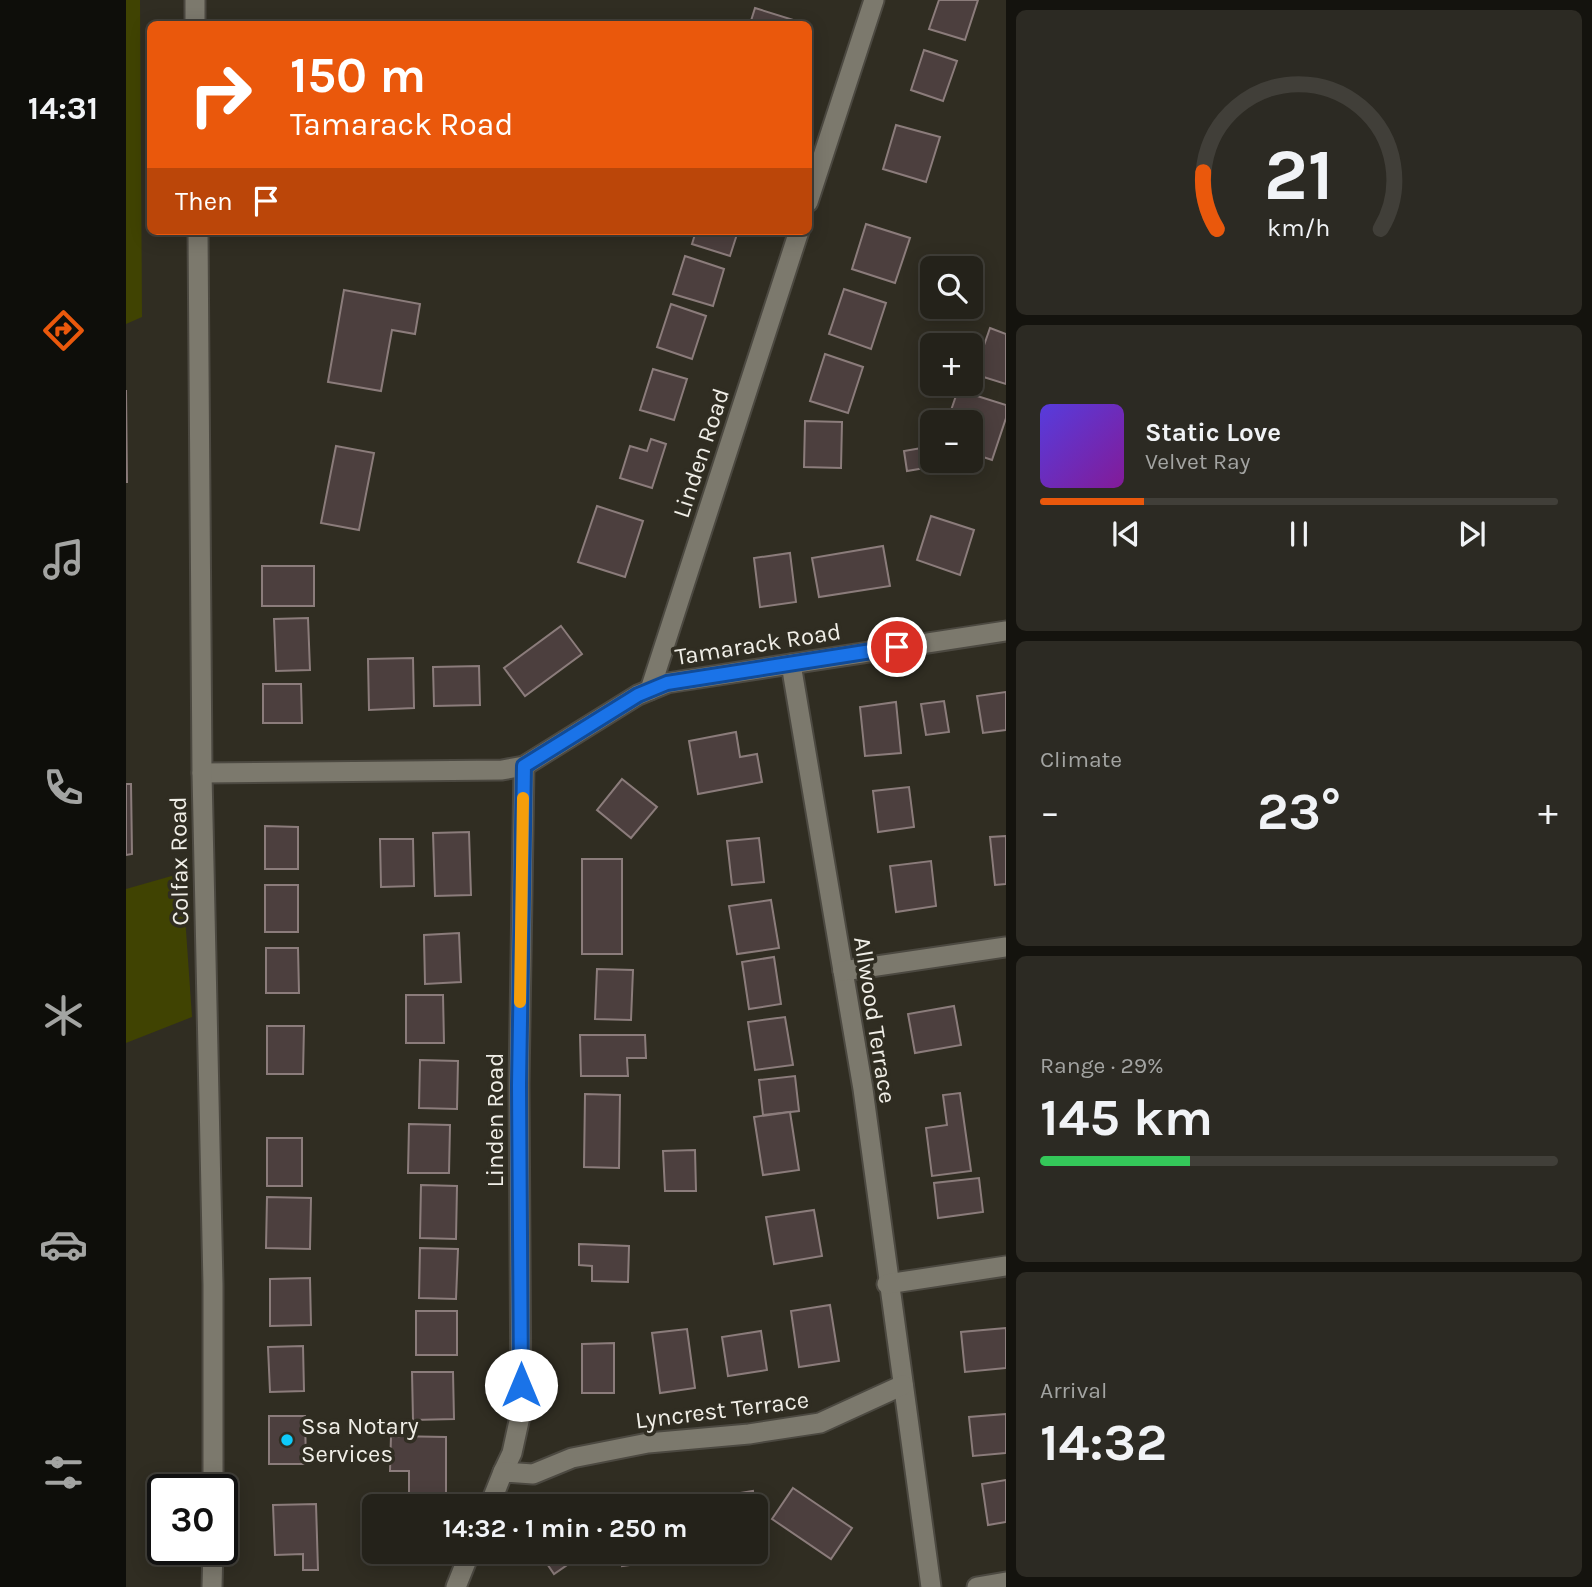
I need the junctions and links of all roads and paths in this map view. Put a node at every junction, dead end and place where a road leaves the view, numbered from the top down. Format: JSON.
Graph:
{"nodes":[{"id":1,"x":195,"y":0,"type":"edge"},
{"id":2,"x":874,"y":0,"type":"edge"},
{"id":3,"x":195,"y":21,"type":"edge"},
{"id":4,"x":812,"y":190,"type":"edge"},
{"id":5,"x":198,"y":235,"type":"edge"},
{"id":6,"x":798,"y":235,"type":"edge"},
{"id":7,"x":1005,"y":628,"type":"edge"},
{"id":8,"x":791,"y":663,"type":"junction"},
{"id":9,"x":650,"y":690,"type":"junction"},
{"id":10,"x":524,"y":766,"type":"junction"},
{"id":11,"x":202,"y":773,"type":"junction"},
{"id":12,"x":1006,"y":947,"type":"edge"},
{"id":13,"x":843,"y":971,"type":"junction"},
{"id":14,"x":1006,"y":1266,"type":"edge"},
{"id":15,"x":887,"y":1284,"type":"junction"},
{"id":16,"x":903,"y":1385,"type":"junction"},
{"id":17,"x":503,"y":1472,"type":"junction"},
{"id":18,"x":213,"y":1474,"type":"edge"},
{"id":19,"x":494,"y":1494,"type":"edge"},
{"id":20,"x":465,"y":1564,"type":"edge"},
{"id":21,"x":211,"y":1565,"type":"edge"},
{"id":22,"x":1006,"y":1582,"type":"edge"},
{"id":23,"x":208,"y":1584,"type":"edge"},
{"id":24,"x":456,"y":1587,"type":"edge"},
{"id":25,"x":932,"y":1587,"type":"edge"},
{"id":26,"x":977,"y":1587,"type":"edge"}],
"edges":[{"from":1,"to":3,"type":"street"},
{"from":2,"to":4,"type":"street"},
{"from":5,"to":11,"type":"street","name":"Colfax Road"},
{"from":6,"to":9,"type":"street","name":"Linden Road"},
{"from":7,"to":8,"type":"street","name":"Tamarack Road"},
{"from":8,"to":9,"type":"street","name":"Tamarack Road"},
{"from":8,"to":13,"type":"street","name":"Allwood Terrace"},
{"from":9,"to":10,"type":"street","name":"Tamarack Road"},
{"from":10,"to":11,"type":"street","name":"Tamarack Road"},
{"from":10,"to":17,"type":"street","name":"Linden Road"},
{"from":11,"to":18,"type":"street","name":"Colfax Road"},
{"from":12,"to":13,"type":"street"},
{"from":13,"to":15,"type":"street","name":"Allwood Terrace"},
{"from":14,"to":15,"type":"street"},
{"from":15,"to":16,"type":"street","name":"Allwood Terrace"},
{"from":16,"to":17,"type":"street","name":"Lyncrest Terrace"},
{"from":16,"to":25,"type":"street"},
{"from":17,"to":19,"type":"street"},
{"from":20,"to":24,"type":"street"},
{"from":21,"to":23,"type":"street"},
{"from":22,"to":26,"type":"street"}]}
